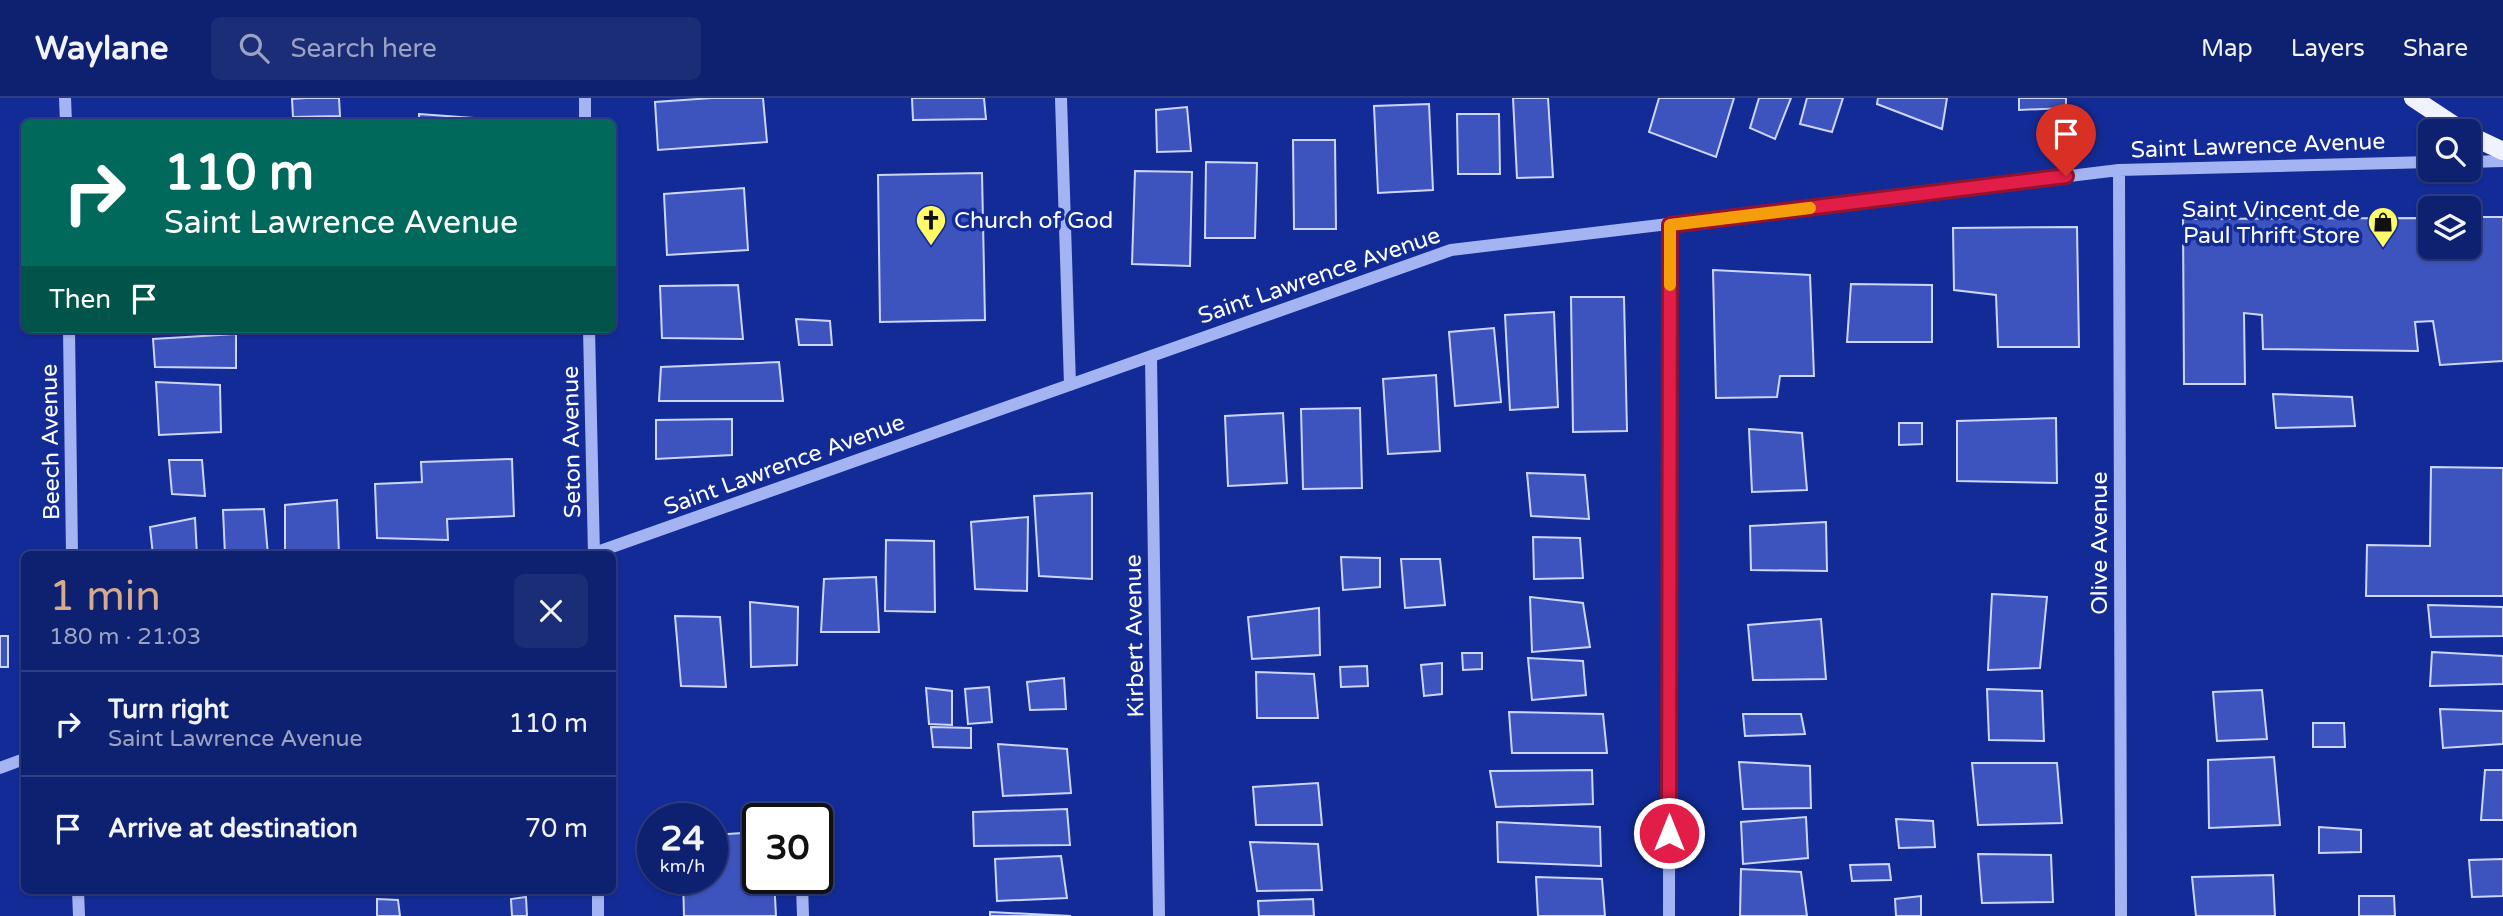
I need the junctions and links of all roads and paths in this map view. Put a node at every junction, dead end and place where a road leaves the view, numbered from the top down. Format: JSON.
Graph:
{"nodes":[{"id":1,"x":65,"y":98,"type":"edge"},
{"id":2,"x":585,"y":98,"type":"edge"},
{"id":3,"x":1061,"y":98,"type":"edge"},
{"id":4,"x":2413,"y":98,"type":"edge"},
{"id":5,"x":66,"y":119,"type":"edge"},
{"id":6,"x":585,"y":119,"type":"edge"},
{"id":7,"x":2445,"y":119,"type":"edge"},
{"id":8,"x":2481,"y":141,"type":"edge"},
{"id":9,"x":2503,"y":151,"type":"edge"},
{"id":10,"x":2503,"y":161,"type":"edge"},
{"id":11,"x":2418,"y":162,"type":"edge"},
{"id":12,"x":2481,"y":162,"type":"edge"},
{"id":13,"x":2119,"y":170,"type":"junction"},
{"id":14,"x":1670,"y":225,"type":"junction"},
{"id":15,"x":69,"y":333,"type":"edge"},
{"id":16,"x":589,"y":333,"type":"edge"},
{"id":17,"x":1151,"y":356,"type":"junction"},
{"id":18,"x":1070,"y":385,"type":"junction"},
{"id":19,"x":72,"y":551,"type":"edge"},
{"id":20,"x":592,"y":551,"type":"edge"},
{"id":21,"x":600,"y":551,"type":"edge"},
{"id":22,"x":21,"y":760,"type":"edge"},
{"id":23,"x":0,"y":768,"type":"edge"},
{"id":24,"x":78,"y":894,"type":"edge"},
{"id":25,"x":598,"y":894,"type":"edge"},
{"id":26,"x":802,"y":894,"type":"edge"},
{"id":27,"x":79,"y":916,"type":"edge"},
{"id":28,"x":598,"y":916,"type":"edge"},
{"id":29,"x":803,"y":916,"type":"edge"},
{"id":30,"x":1159,"y":916,"type":"edge"},
{"id":31,"x":1669,"y":916,"type":"edge"},
{"id":32,"x":2121,"y":916,"type":"edge"}],
"edges":[{"from":1,"to":5,"type":"street"},
{"from":2,"to":6,"type":"street"},
{"from":3,"to":18,"type":"street"},
{"from":4,"to":7,"type":"main road"},
{"from":8,"to":9,"type":"main road"},
{"from":10,"to":12,"type":"street"},
{"from":11,"to":13,"type":"street","name":"Saint Lawrence Avenue"},
{"from":13,"to":14,"type":"street","name":"Saint Lawrence Avenue"},
{"from":13,"to":32,"type":"street","name":"Olive Avenue"},
{"from":14,"to":17,"type":"street","name":"Saint Lawrence Avenue"},
{"from":14,"to":31,"type":"street"},
{"from":15,"to":19,"type":"street","name":"Beech Avenue"},
{"from":16,"to":20,"type":"street","name":"Seton Avenue"},
{"from":17,"to":18,"type":"street","name":"Saint Lawrence Avenue"},
{"from":17,"to":30,"type":"street","name":"Kirbert Avenue"},
{"from":18,"to":21,"type":"street","name":"Saint Lawrence Avenue"},
{"from":22,"to":23,"type":"street"},
{"from":24,"to":27,"type":"street"},
{"from":25,"to":28,"type":"street"},
{"from":26,"to":29,"type":"street"}]}
